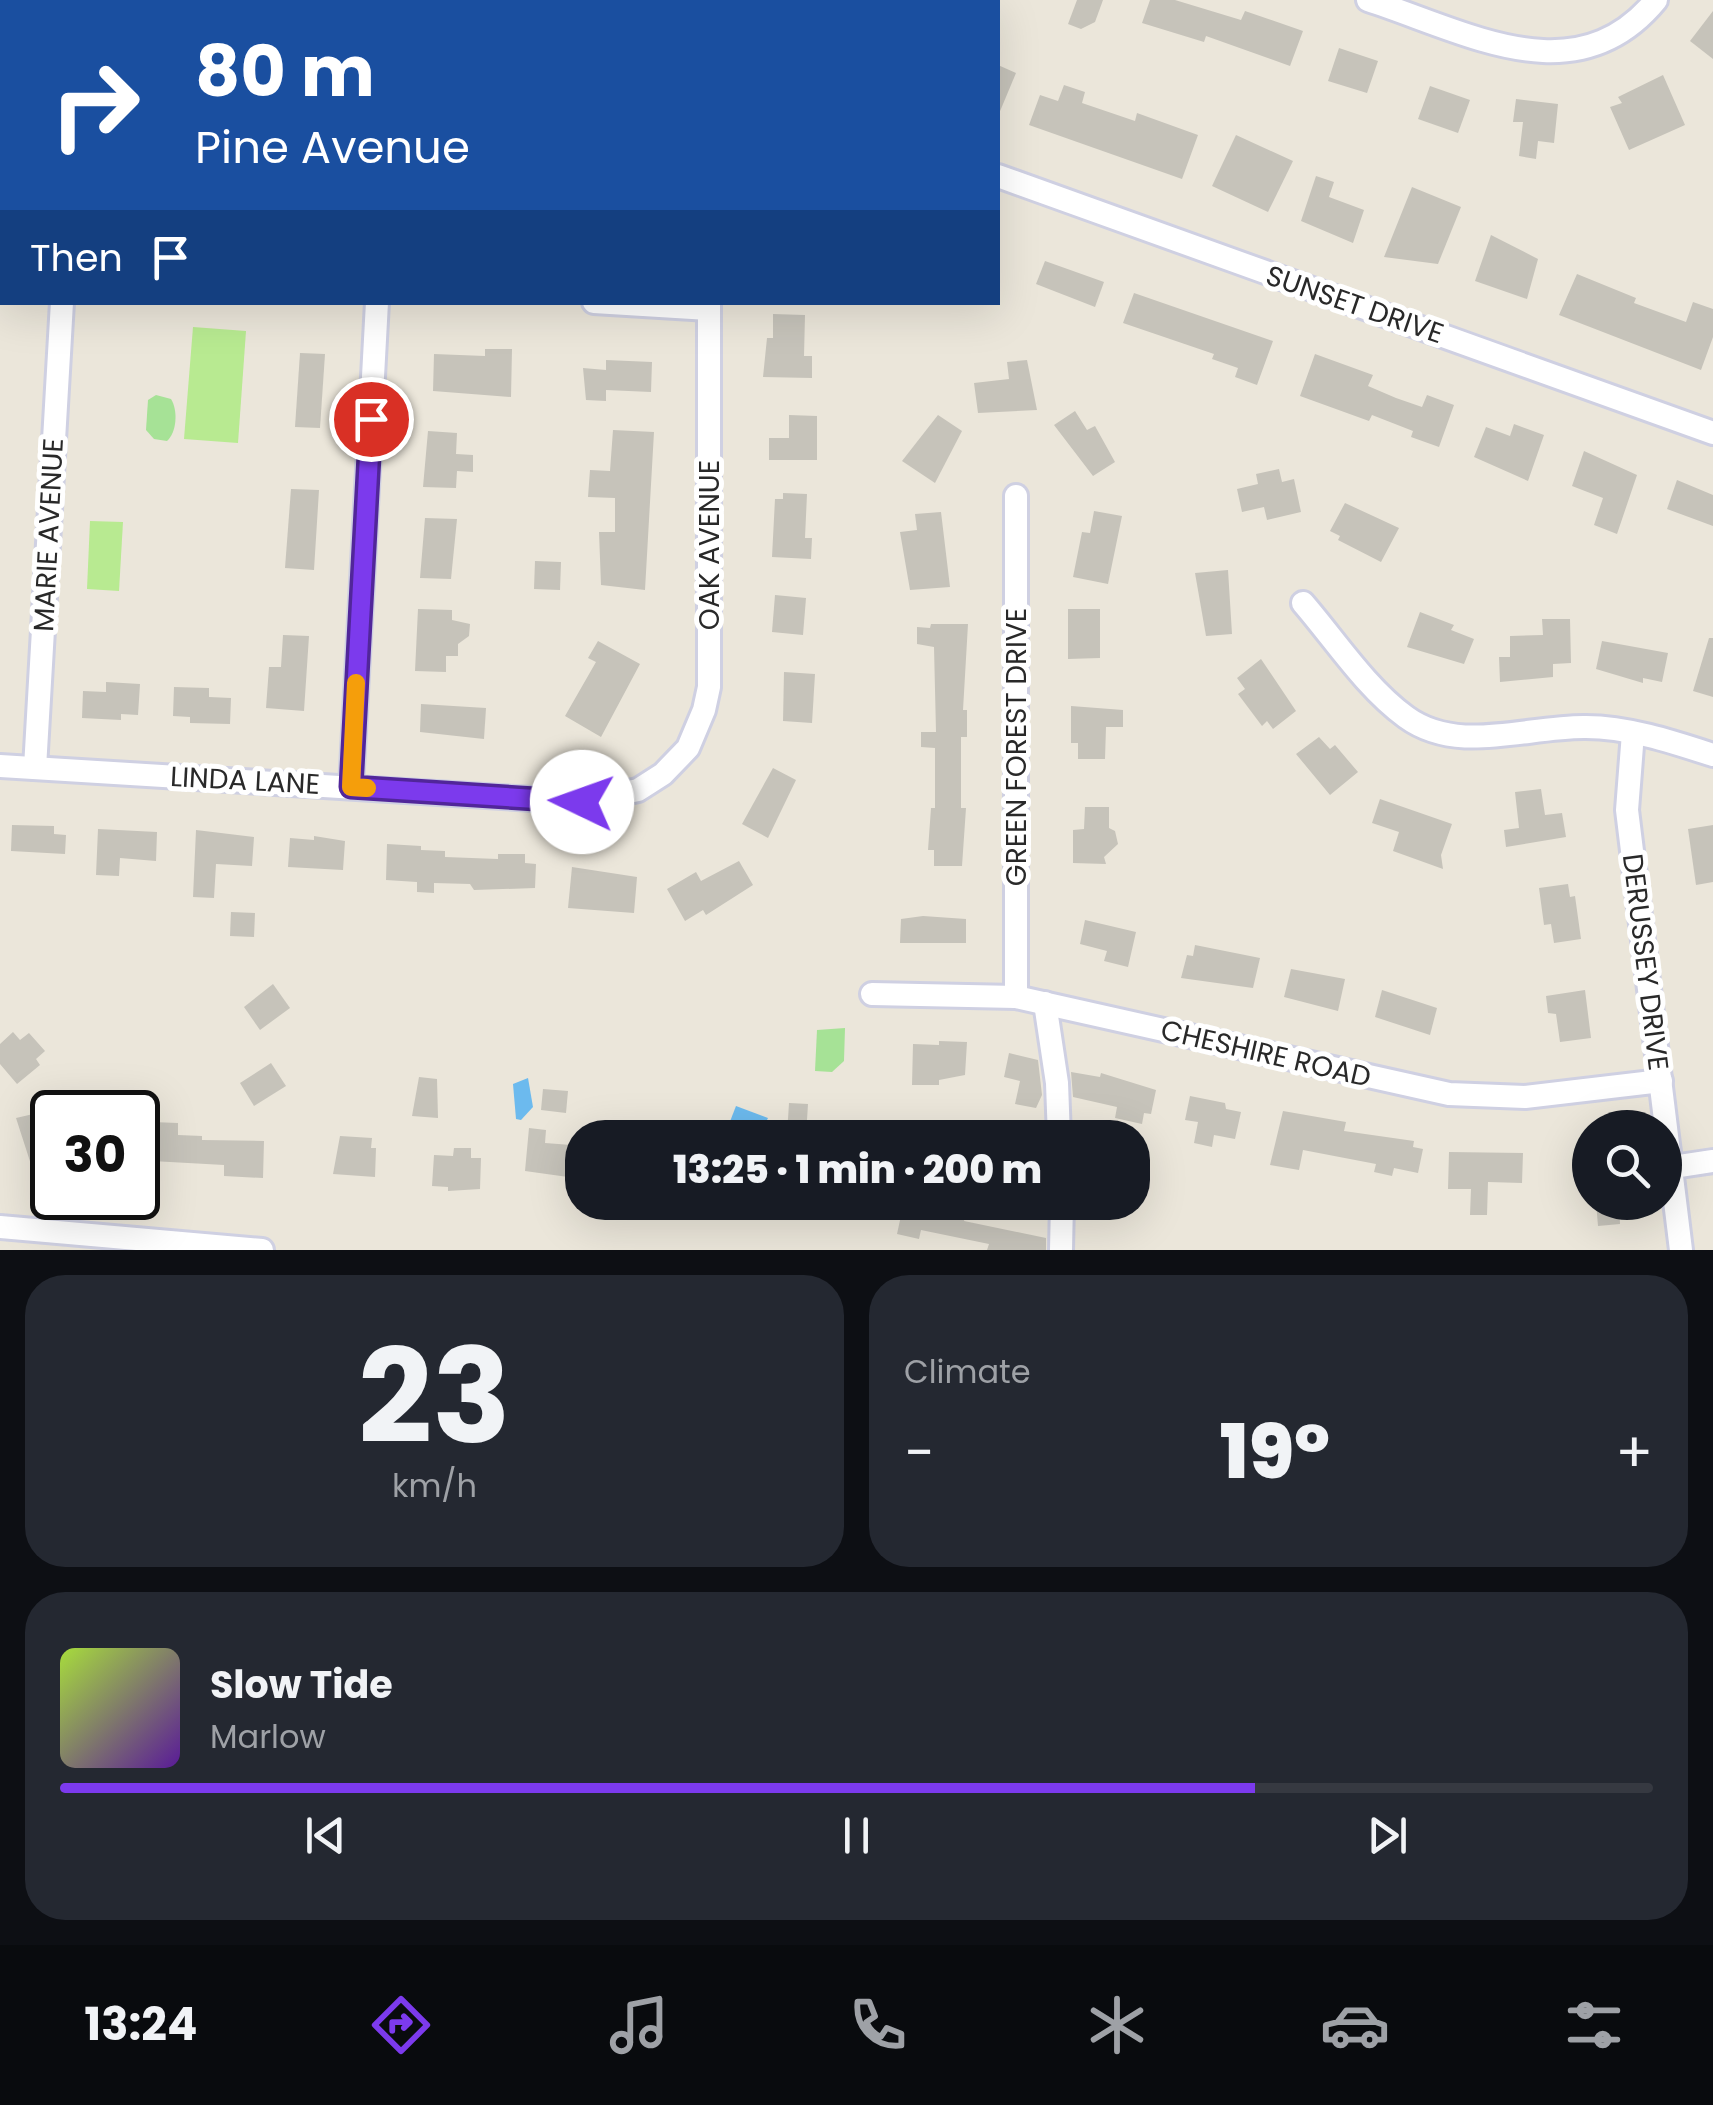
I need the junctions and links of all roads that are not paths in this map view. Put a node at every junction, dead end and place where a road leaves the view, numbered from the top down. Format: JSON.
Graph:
{"nodes":[{"id":1,"x":1368,"y":0,"type":"edge"},
{"id":2,"x":1656,"y":0,"type":"edge"},
{"id":3,"x":1000,"y":177,"type":"edge"},
{"id":4,"x":62,"y":305,"type":"edge"},
{"id":5,"x":377,"y":305,"type":"edge"},
{"id":6,"x":680,"y":305,"type":"edge"},
{"id":7,"x":708,"y":306,"type":"edge"},
{"id":8,"x":1713,"y":433,"type":"edge"},
{"id":9,"x":1016,"y":496,"type":"dead end"},
{"id":10,"x":1303,"y":603,"type":"dead end"},
{"id":11,"x":1633,"y":733,"type":"junction"},
{"id":12,"x":1713,"y":755,"type":"edge"},
{"id":13,"x":0,"y":766,"type":"edge"},
{"id":14,"x":35,"y":768,"type":"junction"},
{"id":15,"x":663,"y":774,"type":"joint"},
{"id":16,"x":351,"y":787,"type":"junction"},
{"id":17,"x":872,"y":994,"type":"dead end"},
{"id":18,"x":1016,"y":997,"type":"junction"},
{"id":19,"x":1045,"y":1003,"type":"junction"},
{"id":20,"x":1661,"y":1081,"type":"junction"},
{"id":21,"x":1665,"y":1110,"type":"edge"},
{"id":22,"x":1058,"y":1120,"type":"edge"},
{"id":23,"x":1713,"y":1161,"type":"edge"},
{"id":24,"x":1682,"y":1166,"type":"edge"},
{"id":25,"x":1062,"y":1220,"type":"edge"},
{"id":26,"x":1678,"y":1220,"type":"edge"},
{"id":27,"x":0,"y":1227,"type":"edge"},
{"id":28,"x":262,"y":1250,"type":"edge"},
{"id":29,"x":1061,"y":1250,"type":"edge"},
{"id":30,"x":1681,"y":1250,"type":"edge"}],
"edges":[{"from":1,"to":2,"type":"street"},
{"from":3,"to":8,"type":"street","name":"SUNSET DRIVE"},
{"from":4,"to":14,"type":"street","name":"MARIE AVENUE"},
{"from":5,"to":16,"type":"street"},
{"from":6,"to":7,"type":"street"},
{"from":7,"to":15,"type":"street","name":"OAK AVENUE"},
{"from":9,"to":18,"type":"street","name":"GREEN FOREST DRIVE"},
{"from":10,"to":11,"type":"street"},
{"from":11,"to":12,"type":"street"},
{"from":11,"to":20,"type":"street","name":"DERUSSEY DRIVE"},
{"from":13,"to":14,"type":"street","name":"LINDA LANE"},
{"from":14,"to":16,"type":"street","name":"LINDA LANE"},
{"from":15,"to":16,"type":"street","name":"LINDA LANE"},
{"from":17,"to":18,"type":"street","name":"CHESHIRE ROAD"},
{"from":18,"to":19,"type":"street","name":"CHESHIRE ROAD"},
{"from":19,"to":20,"type":"street","name":"CHESHIRE ROAD"},
{"from":19,"to":22,"type":"street"},
{"from":20,"to":21,"type":"street","name":"DERUSSEY DRIVE"},
{"from":23,"to":24,"type":"street"},
{"from":25,"to":29,"type":"street"},
{"from":26,"to":30,"type":"street","name":"DERUSSEY DRIVE"},
{"from":27,"to":28,"type":"street"}]}
